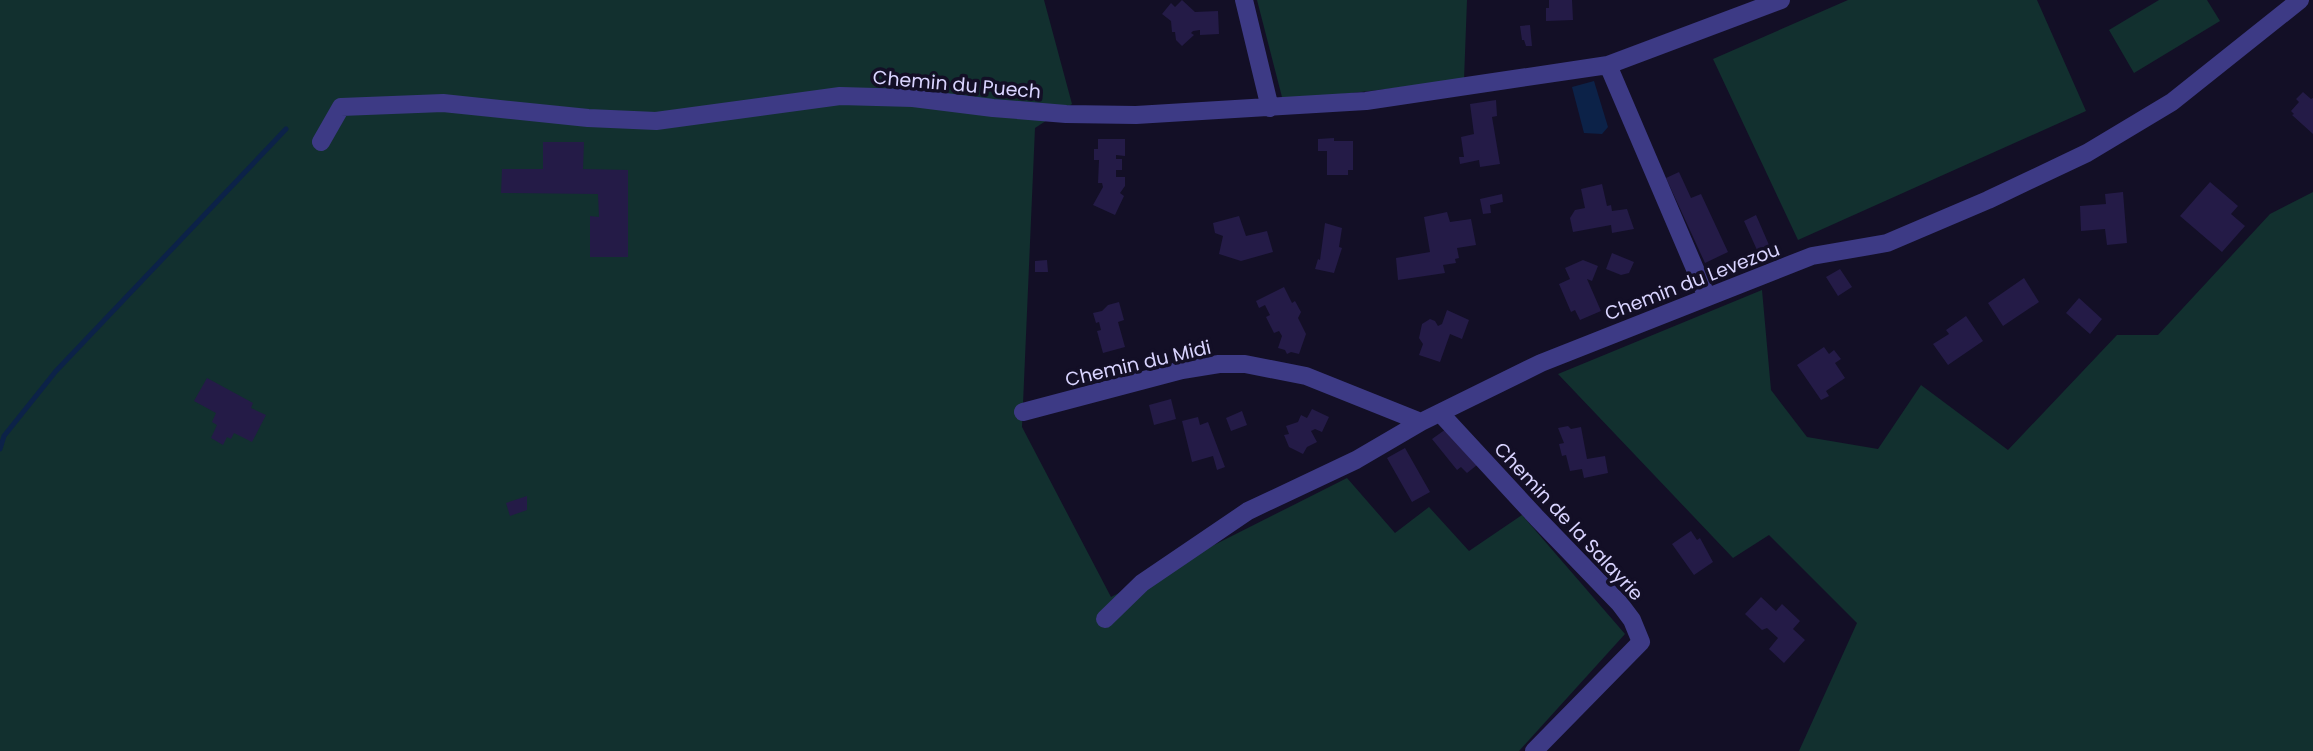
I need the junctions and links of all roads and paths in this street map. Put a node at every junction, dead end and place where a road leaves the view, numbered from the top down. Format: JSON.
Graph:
{"nodes":[{"id":1,"x":1244,"y":0,"type":"edge"},
{"id":2,"x":1781,"y":0,"type":"edge"},
{"id":3,"x":2300,"y":0,"type":"edge"},
{"id":4,"x":1608,"y":65,"type":"junction"},
{"id":5,"x":1270,"y":108,"type":"junction"},
{"id":6,"x":321,"y":142,"type":"dead end"},
{"id":7,"x":1707,"y":297,"type":"junction"},
{"id":8,"x":1023,"y":412,"type":"dead end"},
{"id":9,"x":1441,"y":414,"type":"junction"},
{"id":10,"x":1421,"y":422,"type":"junction"},
{"id":11,"x":1105,"y":619,"type":"dead end"},
{"id":12,"x":1534,"y":751,"type":"edge"}],
"edges":[{"from":1,"to":5,"type":"street"},
{"from":2,"to":4,"type":"street","name":"Chemin du Puech"},
{"from":3,"to":7,"type":"street","name":"Chemin du Levezou"},
{"from":4,"to":5,"type":"street","name":"Chemin du Puech"},
{"from":4,"to":7,"type":"street"},
{"from":5,"to":6,"type":"street","name":"Chemin du Puech"},
{"from":7,"to":9,"type":"street","name":"Chemin du Levezou"},
{"from":8,"to":10,"type":"street","name":"Chemin du Midi"},
{"from":9,"to":10,"type":"street","name":"Chemin du Levezou"},
{"from":9,"to":12,"type":"street","name":"Chemin de la Salayrie"},
{"from":10,"to":11,"type":"street","name":"Chemin du Levezou"}]}
